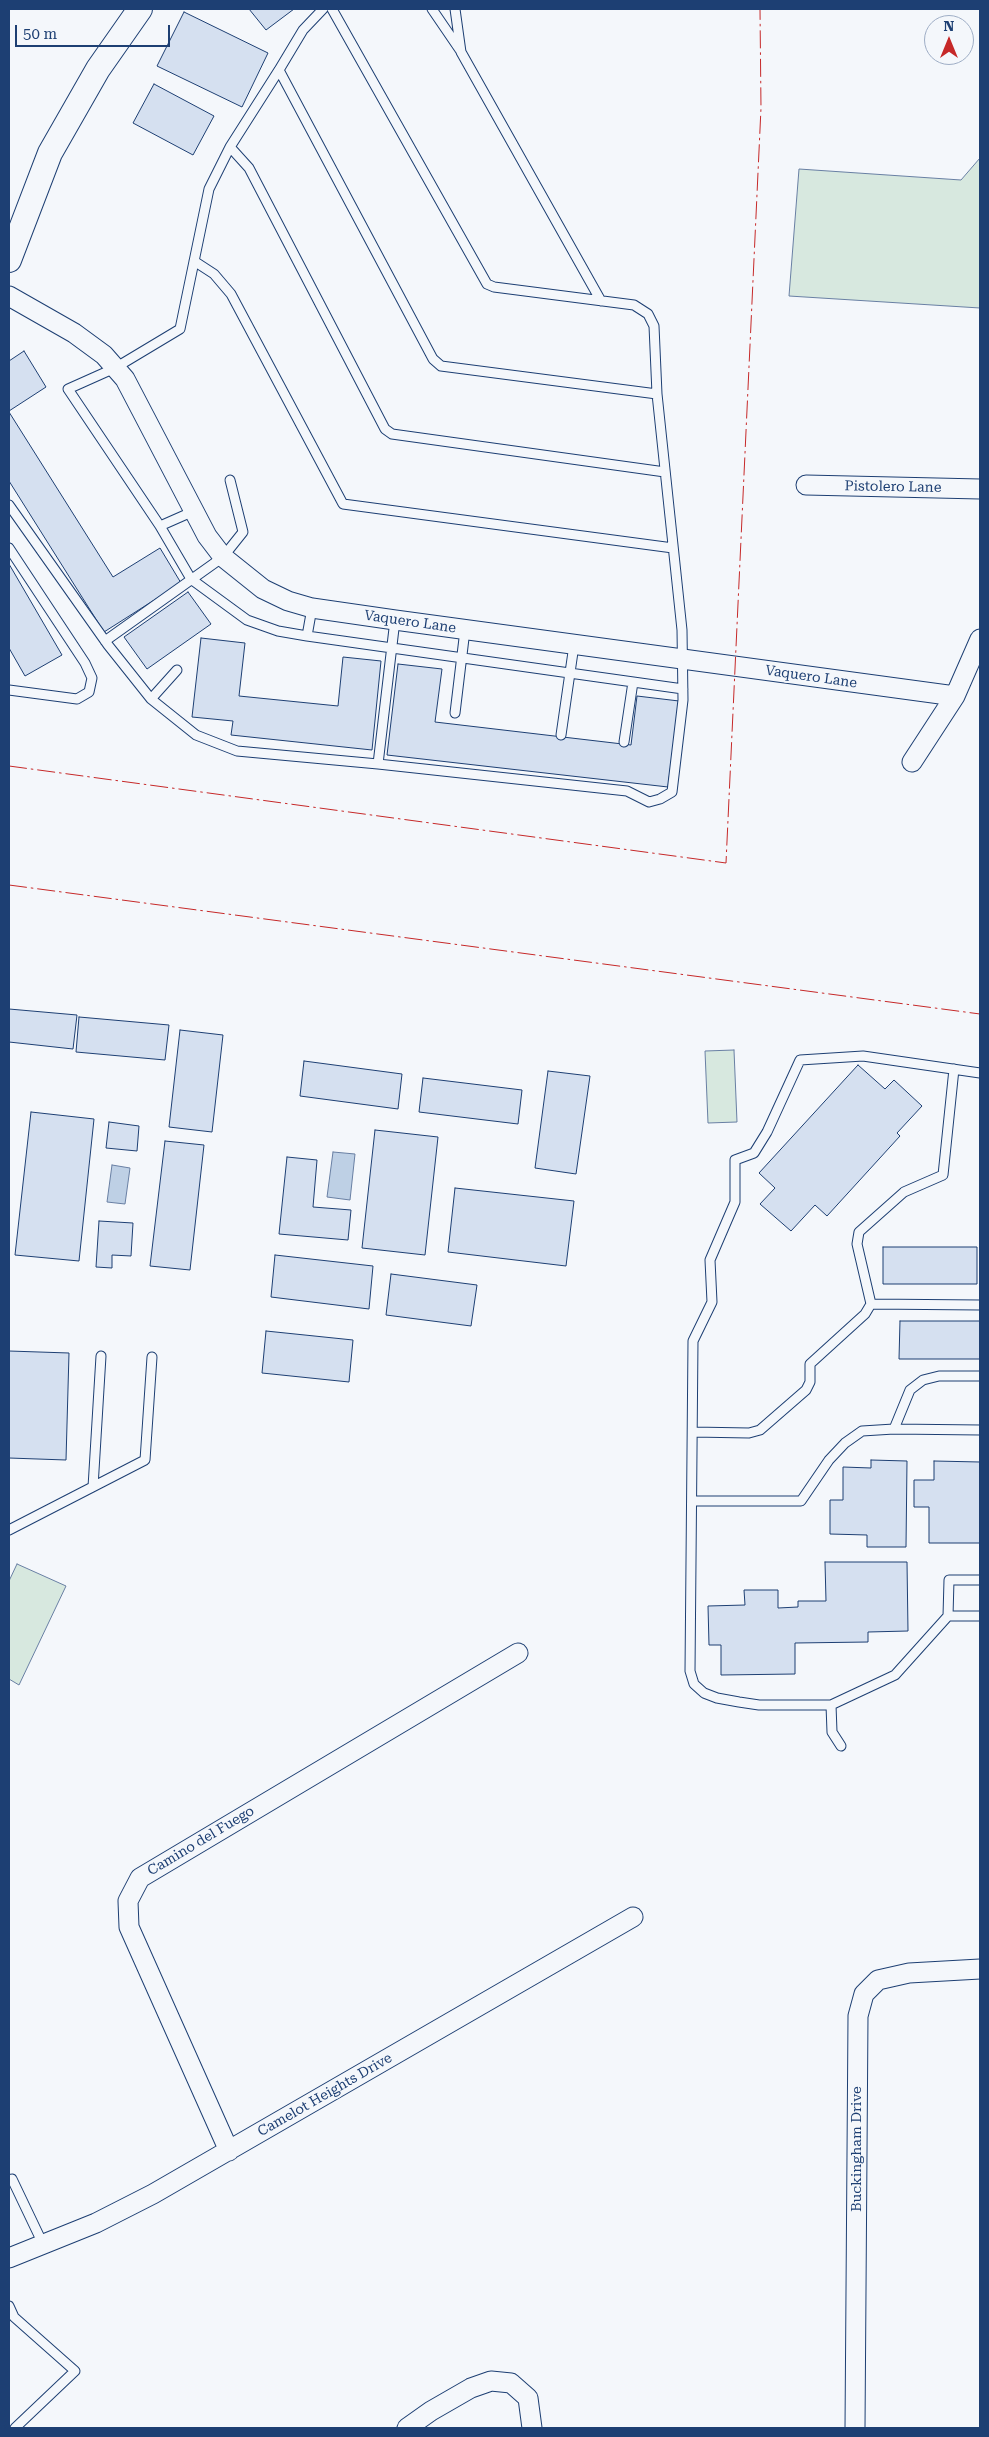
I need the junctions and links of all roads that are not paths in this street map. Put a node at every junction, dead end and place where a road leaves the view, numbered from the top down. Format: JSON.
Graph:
{"nodes":[{"id":1,"x":140,"y":9,"type":"edge"},
{"id":2,"x":322,"y":9,"type":"edge"},
{"id":3,"x":332,"y":9,"type":"edge"},
{"id":4,"x":432,"y":9,"type":"edge"},
{"id":5,"x":454,"y":9,"type":"edge"},
{"id":6,"x":461,"y":52,"type":"junction"},
{"id":7,"x":279,"y":70,"type":"junction"},
{"id":8,"x":230,"y":147,"type":"junction"},
{"id":9,"x":9,"y":260,"type":"edge"},
{"id":10,"x":194,"y":261,"type":"junction"},
{"id":11,"x":9,"y":296,"type":"edge"},
{"id":12,"x":601,"y":301,"type":"junction"},
{"id":13,"x":115,"y":368,"type":"junction"},
{"id":14,"x":657,"y":394,"type":"junction"},
{"id":15,"x":665,"y":472,"type":"junction"},
{"id":16,"x":230,"y":480,"type":"dead end"},
{"id":17,"x":806,"y":485,"type":"dead end"},
{"id":18,"x":980,"y":490,"type":"edge"},
{"id":19,"x":9,"y":505,"type":"edge"},
{"id":20,"x":194,"y":510,"type":"junction"},
{"id":21,"x":160,"y":526,"type":"junction"},
{"id":22,"x":9,"y":548,"type":"edge"},
{"id":23,"x":673,"y":548,"type":"junction"},
{"id":24,"x":223,"y":556,"type":"junction"},
{"id":25,"x":191,"y":579,"type":"junction"},
{"id":26,"x":312,"y":608,"type":"junction"},
{"id":27,"x":395,"y":620,"type":"junction"},
{"id":28,"x":466,"y":630,"type":"junction"},
{"id":29,"x":307,"y":636,"type":"junction"},
{"id":30,"x":980,"y":639,"type":"edge"},
{"id":31,"x":105,"y":641,"type":"junction"},
{"id":32,"x":574,"y":645,"type":"junction"},
{"id":33,"x":392,"y":648,"type":"junction"},
{"id":34,"x":462,"y":657,"type":"junction"},
{"id":35,"x":682,"y":659,"type":"junction"},
{"id":36,"x":177,"y":670,"type":"dead end"},
{"id":37,"x":570,"y":673,"type":"junction"},
{"id":38,"x":633,"y":682,"type":"junction"},
{"id":39,"x":683,"y":689,"type":"junction"},
{"id":40,"x":9,"y":690,"type":"edge"},
{"id":41,"x":955,"y":696,"type":"junction"},
{"id":42,"x":151,"y":699,"type":"junction"},
{"id":43,"x":455,"y":713,"type":"dead end"},
{"id":44,"x":561,"y":735,"type":"dead end"},
{"id":45,"x":624,"y":742,"type":"dead end"},
{"id":46,"x":912,"y":762,"type":"dead end"},
{"id":47,"x":378,"y":764,"type":"junction"},
{"id":48,"x":954,"y":1069,"type":"junction"},
{"id":49,"x":980,"y":1073,"type":"edge"},
{"id":50,"x":871,"y":1304,"type":"junction"},
{"id":51,"x":980,"y":1306,"type":"edge"},
{"id":52,"x":101,"y":1356,"type":"dead end"},
{"id":53,"x":152,"y":1357,"type":"dead end"},
{"id":54,"x":980,"y":1376,"type":"edge"},
{"id":55,"x":894,"y":1429,"type":"junction"},
{"id":56,"x":980,"y":1430,"type":"edge"},
{"id":57,"x":693,"y":1432,"type":"junction"},
{"id":58,"x":93,"y":1487,"type":"junction"},
{"id":59,"x":692,"y":1501,"type":"junction"},
{"id":60,"x":9,"y":1530,"type":"edge"},
{"id":61,"x":980,"y":1580,"type":"edge"},
{"id":62,"x":948,"y":1616,"type":"junction"},
{"id":63,"x":980,"y":1616,"type":"edge"},
{"id":64,"x":518,"y":1653,"type":"dead end"},
{"id":65,"x":831,"y":1705,"type":"junction"},
{"id":66,"x":841,"y":1746,"type":"dead end"},
{"id":67,"x":632,"y":1917,"type":"dead end"},
{"id":68,"x":980,"y":1969,"type":"edge"},
{"id":69,"x":229,"y":2151,"type":"junction"},
{"id":70,"x":9,"y":2180,"type":"edge"},
{"id":71,"x":43,"y":2244,"type":"junction"},
{"id":72,"x":9,"y":2258,"type":"edge"},
{"id":73,"x":9,"y":2306,"type":"edge"},
{"id":74,"x":16,"y":2428,"type":"edge"},
{"id":75,"x":407,"y":2428,"type":"edge"},
{"id":76,"x":532,"y":2428,"type":"edge"},
{"id":77,"x":855,"y":2428,"type":"edge"}],
"edges":[{"from":1,"to":9,"type":"street"},
{"from":2,"to":7,"type":"lane"},
{"from":3,"to":12,"type":"lane"},
{"from":4,"to":6,"type":"lane"},
{"from":5,"to":6,"type":"lane"},
{"from":6,"to":12,"type":"lane"},
{"from":7,"to":8,"type":"lane"},
{"from":7,"to":14,"type":"lane"},
{"from":8,"to":10,"type":"lane"},
{"from":8,"to":15,"type":"lane"},
{"from":10,"to":13,"type":"lane"},
{"from":10,"to":23,"type":"lane"},
{"from":11,"to":13,"type":"street","name":"Vaquero Lane"},
{"from":12,"to":14,"type":"lane"},
{"from":13,"to":20,"type":"street","name":"Vaquero Lane"},
{"from":13,"to":21,"type":"lane"},
{"from":14,"to":15,"type":"lane"},
{"from":15,"to":23,"type":"lane"},
{"from":16,"to":24,"type":"lane"},
{"from":17,"to":18,"type":"street","name":"Pistolero Lane"},
{"from":19,"to":31,"type":"lane"},
{"from":20,"to":21,"type":"lane"},
{"from":20,"to":24,"type":"street","name":"Vaquero Lane"},
{"from":21,"to":25,"type":"lane"},
{"from":22,"to":40,"type":"lane"},
{"from":23,"to":35,"type":"lane"},
{"from":24,"to":25,"type":"lane"},
{"from":24,"to":26,"type":"street","name":"Vaquero Lane"},
{"from":25,"to":29,"type":"lane"},
{"from":25,"to":31,"type":"lane"},
{"from":26,"to":27,"type":"street","name":"Vaquero Lane"},
{"from":26,"to":29,"type":"lane"},
{"from":27,"to":28,"type":"street","name":"Vaquero Lane"},
{"from":27,"to":33,"type":"lane"},
{"from":28,"to":32,"type":"street","name":"Vaquero Lane"},
{"from":28,"to":34,"type":"lane"},
{"from":29,"to":33,"type":"lane"},
{"from":30,"to":41,"type":"street"},
{"from":31,"to":42,"type":"lane"},
{"from":32,"to":35,"type":"street","name":"Vaquero Lane"},
{"from":32,"to":37,"type":"lane"},
{"from":33,"to":34,"type":"lane"},
{"from":33,"to":47,"type":"lane"},
{"from":34,"to":37,"type":"lane"},
{"from":34,"to":43,"type":"lane"},
{"from":35,"to":39,"type":"lane"},
{"from":35,"to":41,"type":"street","name":"Vaquero Lane"},
{"from":36,"to":42,"type":"lane"},
{"from":37,"to":38,"type":"lane"},
{"from":37,"to":44,"type":"lane"},
{"from":38,"to":39,"type":"lane"},
{"from":38,"to":45,"type":"lane"},
{"from":39,"to":47,"type":"lane"},
{"from":41,"to":46,"type":"street"},
{"from":42,"to":47,"type":"lane"},
{"from":48,"to":49,"type":"lane"},
{"from":48,"to":50,"type":"lane"},
{"from":48,"to":57,"type":"lane"},
{"from":50,"to":51,"type":"lane"},
{"from":50,"to":57,"type":"lane"},
{"from":52,"to":58,"type":"lane"},
{"from":53,"to":58,"type":"lane"},
{"from":54,"to":55,"type":"lane"},
{"from":55,"to":56,"type":"lane"},
{"from":55,"to":59,"type":"lane"},
{"from":57,"to":59,"type":"lane"},
{"from":58,"to":60,"type":"lane"},
{"from":59,"to":65,"type":"lane"},
{"from":61,"to":62,"type":"lane"},
{"from":62,"to":63,"type":"lane"},
{"from":62,"to":65,"type":"lane"},
{"from":64,"to":69,"type":"street","name":"Camino del Fuego"},
{"from":65,"to":66,"type":"lane"},
{"from":67,"to":69,"type":"street","name":"Camelot Heights Drive"},
{"from":68,"to":77,"type":"street","name":"Buckingham Drive"},
{"from":69,"to":71,"type":"street","name":"Camelot Heights Drive"},
{"from":70,"to":71,"type":"lane"},
{"from":71,"to":72,"type":"street","name":"Camelot Heights Drive"},
{"from":73,"to":74,"type":"lane"},
{"from":75,"to":76,"type":"street"}]}
